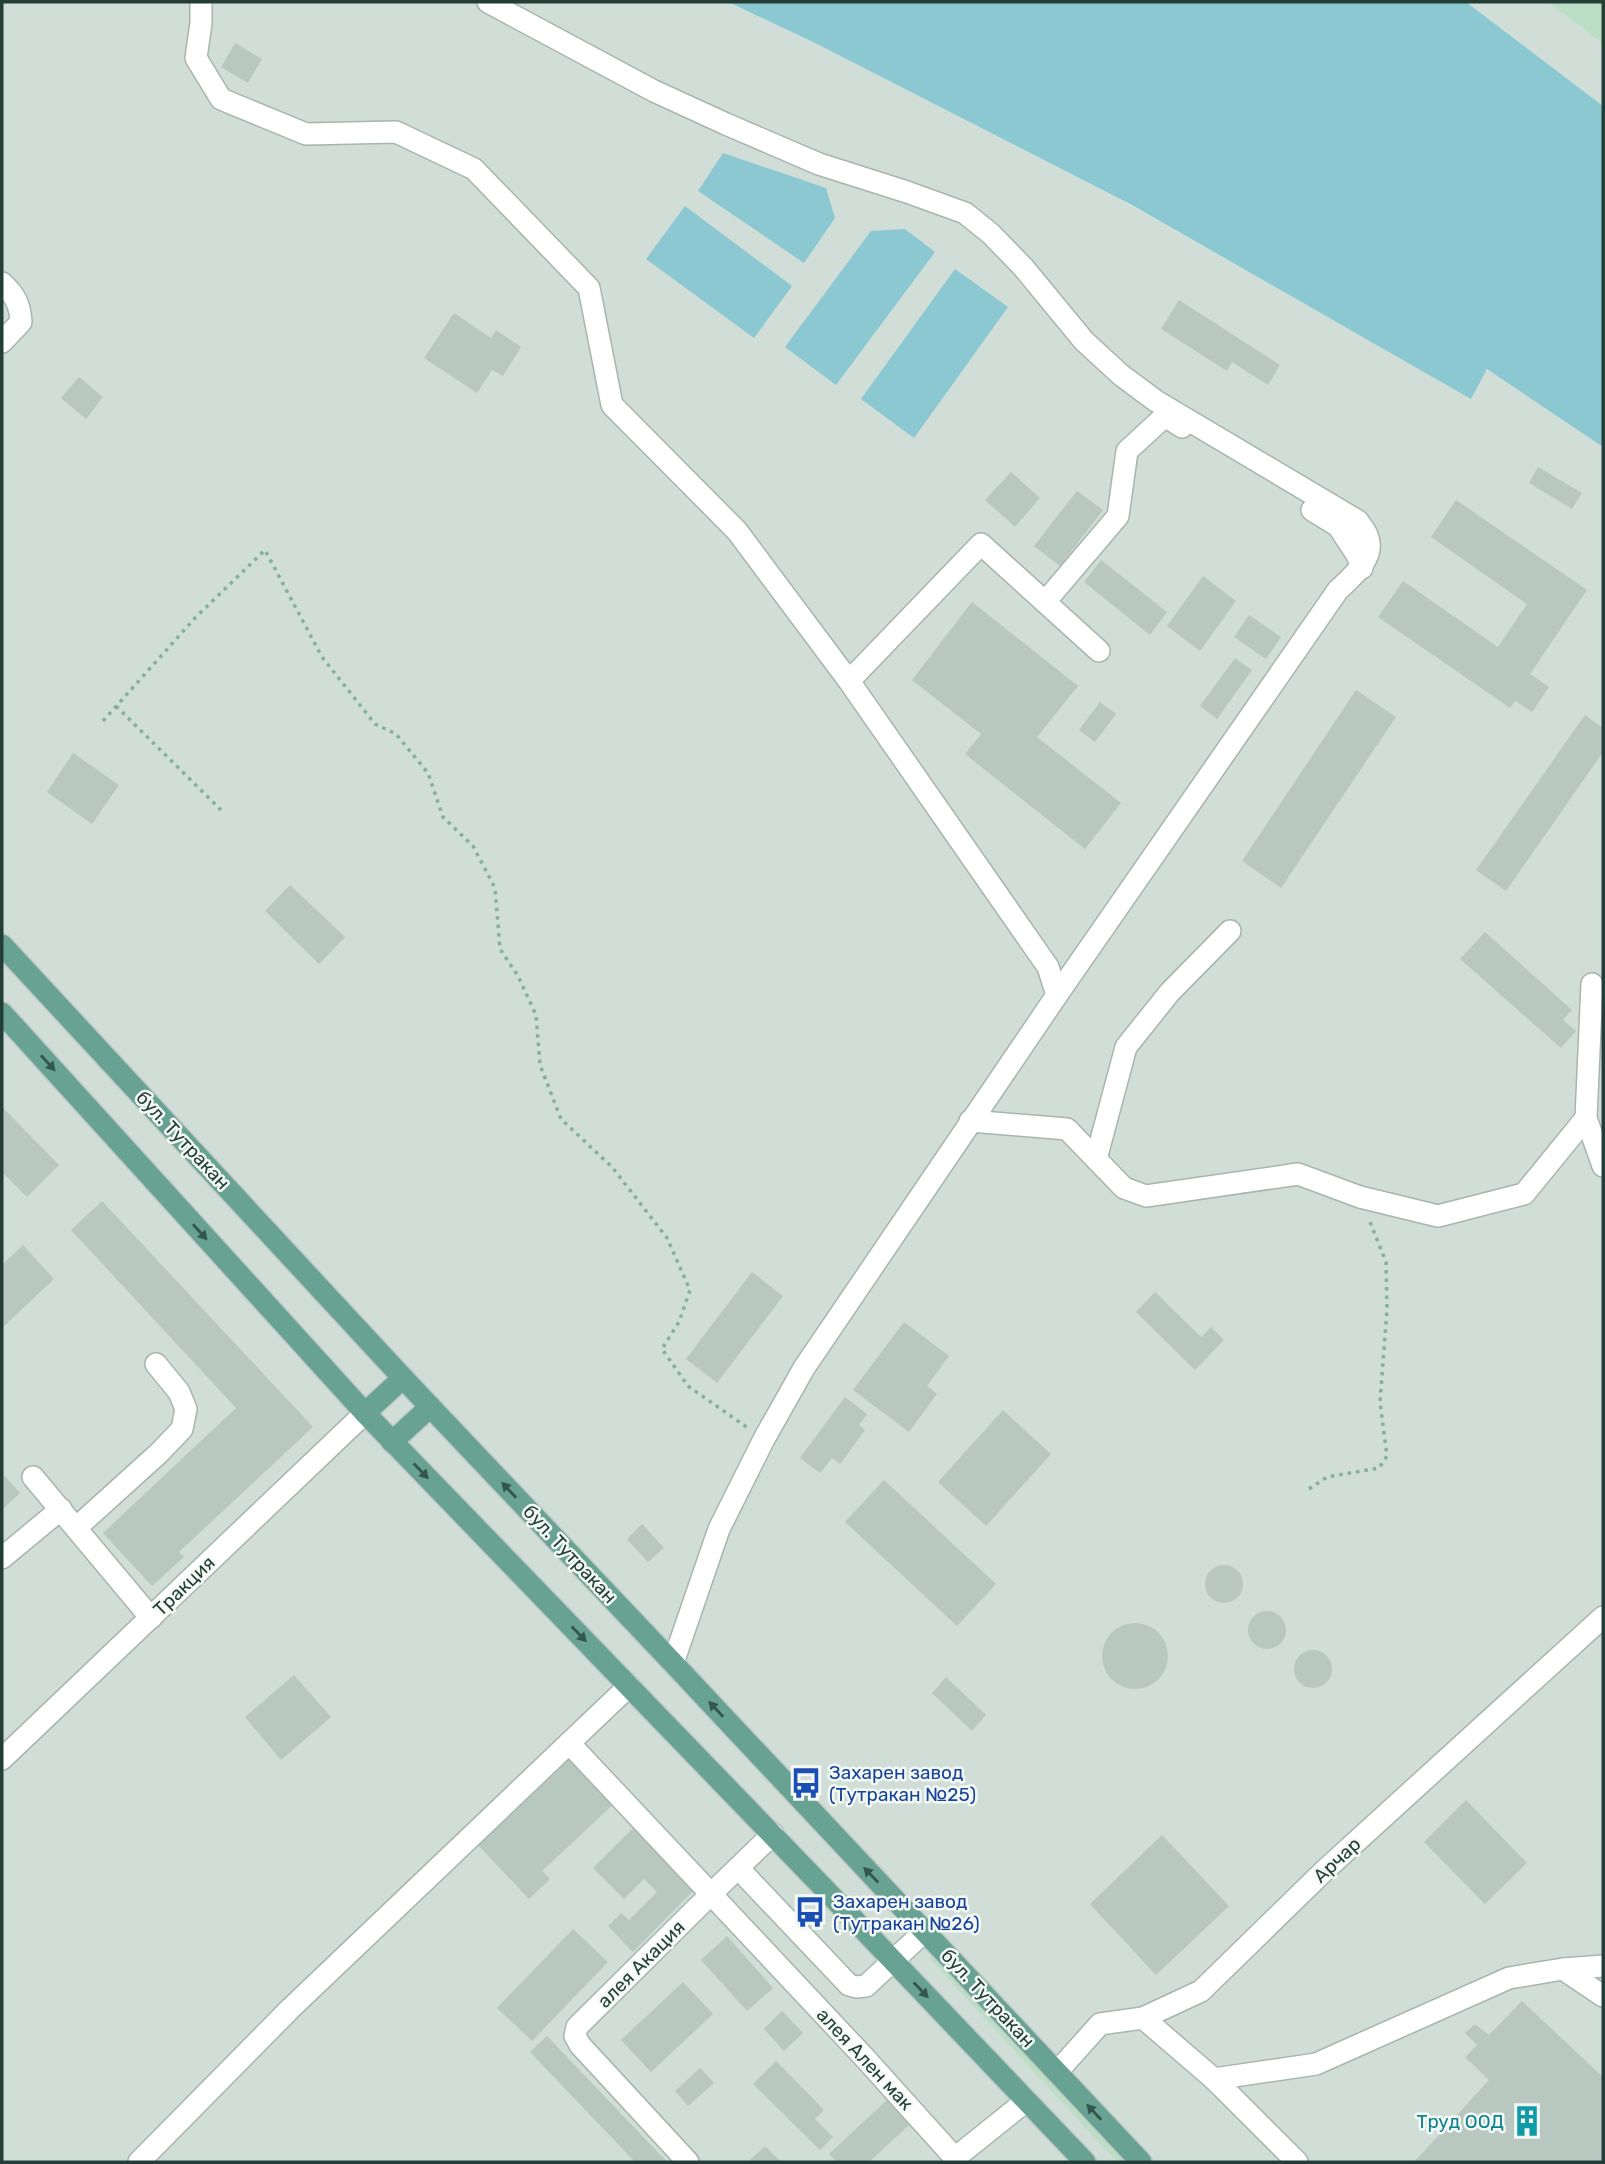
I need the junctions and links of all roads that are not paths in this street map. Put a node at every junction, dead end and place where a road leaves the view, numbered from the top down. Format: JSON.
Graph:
{"nodes":[{"id":1,"x":201,"y":2,"type":"edge"},
{"id":2,"x":488,"y":2,"type":"edge"},
{"id":3,"x":2,"y":283,"type":"edge"},
{"id":4,"x":2,"y":342,"type":"edge"},
{"id":5,"x":1362,"y":568,"type":"junction"},
{"id":6,"x":1045,"y":602,"type":"junction"},
{"id":7,"x":1099,"y":651,"type":"dead end"},
{"id":8,"x":849,"y":681,"type":"junction"},
{"id":9,"x":1230,"y":931,"type":"dead end"},
{"id":10,"x":2,"y":945,"type":"edge"},
{"id":11,"x":1592,"y":984,"type":"dead end"},
{"id":12,"x":1057,"y":995,"type":"junction"},
{"id":13,"x":2,"y":1013,"type":"edge"},
{"id":14,"x":1586,"y":1118,"type":"junction"},
{"id":15,"x":970,"y":1121,"type":"junction"},
{"id":16,"x":1096,"y":1159,"type":"junction"},
{"id":17,"x":1603,"y":1166,"type":"edge"},
{"id":18,"x":156,"y":1364,"type":"dead end"},
{"id":19,"x":403,"y":1378,"type":"junction"},
{"id":20,"x":430,"y":1407,"type":"junction"},
{"id":21,"x":365,"y":1413,"type":"junction"},
{"id":22,"x":392,"y":1442,"type":"junction"},
{"id":23,"x":33,"y":1477,"type":"dead end"},
{"id":24,"x":61,"y":1509,"type":"junction"},
{"id":25,"x":76,"y":1528,"type":"junction"},
{"id":26,"x":2,"y":1558,"type":"edge"},
{"id":27,"x":1603,"y":1617,"type":"edge"},
{"id":28,"x":151,"y":1618,"type":"junction"},
{"id":29,"x":673,"y":1662,"type":"junction"},
{"id":30,"x":629,"y":1686,"type":"junction"},
{"id":31,"x":569,"y":1743,"type":"junction"},
{"id":32,"x":2,"y":1759,"type":"edge"},
{"id":33,"x":772,"y":1834,"type":"junction"},
{"id":34,"x":738,"y":1868,"type":"junction"},
{"id":35,"x":711,"y":1894,"type":"junction"},
{"id":36,"x":925,"y":1931,"type":"junction"},
{"id":37,"x":893,"y":1961,"type":"junction"},
{"id":38,"x":1603,"y":1966,"type":"edge"},
{"id":39,"x":1563,"y":1969,"type":"junction"},
{"id":40,"x":1603,"y":1996,"type":"edge"},
{"id":41,"x":1143,"y":2018,"type":"junction"},
{"id":42,"x":1057,"y":2073,"type":"junction"},
{"id":43,"x":1214,"y":2079,"type":"junction"},
{"id":44,"x":1026,"y":2101,"type":"junction"},
{"id":45,"x":957,"y":2160,"type":"edge"},
{"id":46,"x":139,"y":2162,"type":"edge"},
{"id":47,"x":688,"y":2162,"type":"edge"},
{"id":48,"x":1085,"y":2162,"type":"edge"},
{"id":49,"x":1141,"y":2162,"type":"edge"},
{"id":50,"x":1297,"y":2162,"type":"edge"}],
"edges":[{"from":1,"to":8,"type":"street"},
{"from":2,"to":5,"type":"street"},
{"from":3,"to":4,"type":"street"},
{"from":5,"to":6,"type":"street"},
{"from":5,"to":12,"type":"street"},
{"from":6,"to":7,"type":"street"},
{"from":6,"to":8,"type":"street"},
{"from":8,"to":12,"type":"street"},
{"from":9,"to":16,"type":"street"},
{"from":10,"to":19,"type":"main road","name":"бул. Тутракан"},
{"from":11,"to":14,"type":"street"},
{"from":12,"to":15,"type":"street"},
{"from":13,"to":21,"type":"main road","one_way":true},
{"from":14,"to":16,"type":"street"},
{"from":14,"to":17,"type":"street"},
{"from":15,"to":16,"type":"street"},
{"from":15,"to":29,"type":"street"},
{"from":18,"to":25,"type":"street"},
{"from":19,"to":20,"type":"main road","name":"бул. Тутракан"},
{"from":19,"to":21,"type":"main road"},
{"from":20,"to":22,"type":"main road"},
{"from":29,"to":20,"type":"main road","name":"бул. Тутракан","one_way":true},
{"from":21,"to":22,"type":"main road"},
{"from":21,"to":28,"type":"street","name":"Тракция"},
{"from":22,"to":30,"type":"main road","one_way":true},
{"from":23,"to":24,"type":"street"},
{"from":24,"to":25,"type":"street"},
{"from":24,"to":26,"type":"street"},
{"from":25,"to":28,"type":"street"},
{"from":27,"to":41,"type":"street","name":"Арчар"},
{"from":28,"to":32,"type":"street","name":"Тракция"},
{"from":36,"to":29,"type":"main road","name":"бул. Тутракан","one_way":true},
{"from":30,"to":31,"type":"street"},
{"from":30,"to":33,"type":"main road"},
{"from":31,"to":35,"type":"street","name":"алея Ален мак"},
{"from":31,"to":46,"type":"street"},
{"from":33,"to":34,"type":"street"},
{"from":33,"to":37,"type":"main road"},
{"from":34,"to":35,"type":"street"},
{"from":34,"to":37,"type":"street"},
{"from":35,"to":45,"type":"street","name":"алея Ален мак"},
{"from":35,"to":47,"type":"street","name":"алея Акация"},
{"from":36,"to":37,"type":"street"},
{"from":36,"to":42,"type":"main road","name":"бул. Тутракан"},
{"from":37,"to":44,"type":"main road","one_way":true},
{"from":38,"to":39,"type":"street"},
{"from":39,"to":40,"type":"street"},
{"from":39,"to":43,"type":"street"},
{"from":41,"to":42,"type":"street","name":"Арчар"},
{"from":41,"to":43,"type":"street"},
{"from":49,"to":42,"type":"main road","name":"бул. Тутракан","one_way":true},
{"from":43,"to":50,"type":"street"},
{"from":44,"to":45,"type":"street","name":"алея Ален мак"},
{"from":44,"to":48,"type":"main road"}]}
